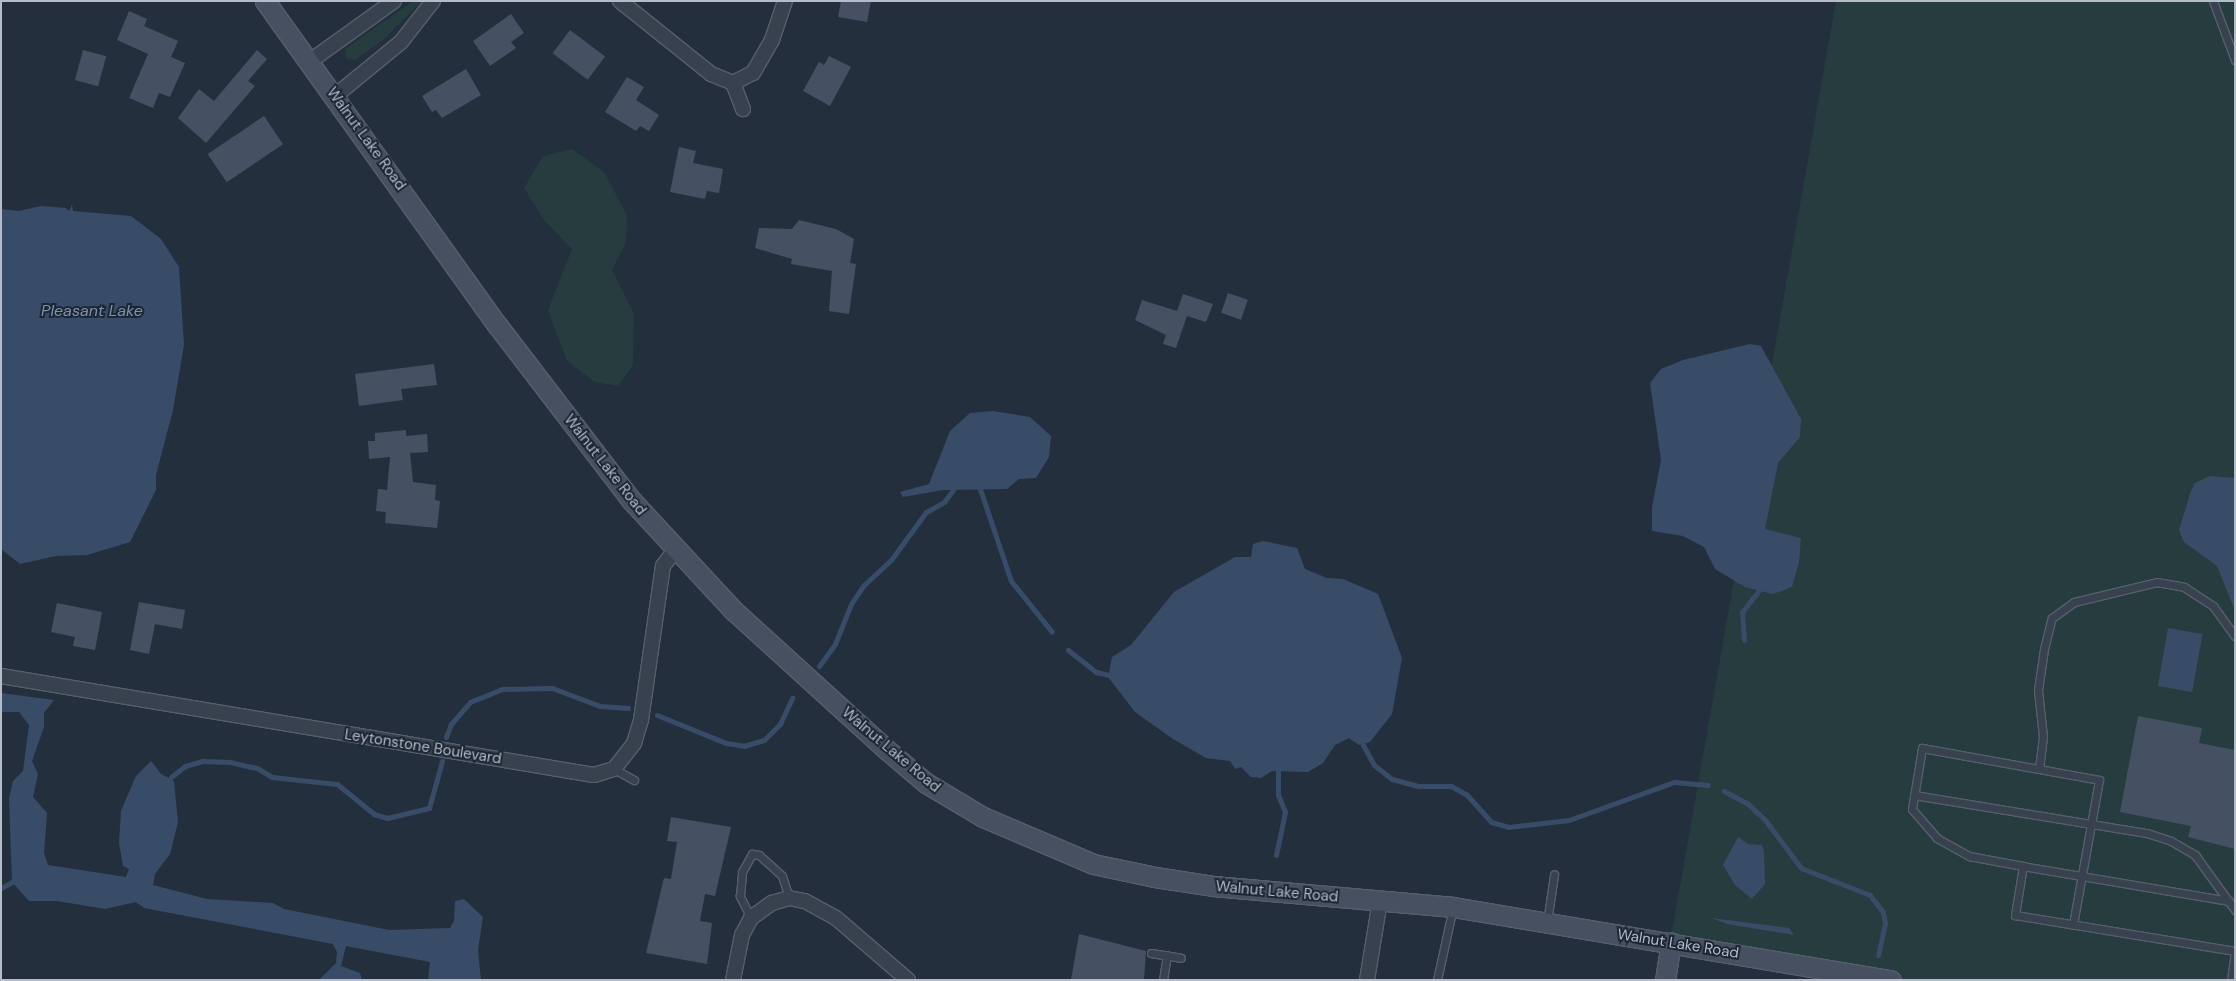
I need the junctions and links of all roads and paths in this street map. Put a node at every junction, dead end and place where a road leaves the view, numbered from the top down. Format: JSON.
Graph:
{"nodes":[{"id":1,"x":265,"y":1,"type":"edge"},
{"id":2,"x":394,"y":1,"type":"edge"},
{"id":3,"x":433,"y":1,"type":"edge"},
{"id":4,"x":620,"y":1,"type":"edge"},
{"id":5,"x":785,"y":1,"type":"edge"},
{"id":6,"x":2213,"y":1,"type":"edge"},
{"id":7,"x":2235,"y":60,"type":"edge"},
{"id":8,"x":309,"y":62,"type":"junction"},
{"id":9,"x":733,"y":83,"type":"junction"},
{"id":10,"x":335,"y":96,"type":"junction"},
{"id":11,"x":743,"y":109,"type":"dead end"},
{"id":12,"x":675,"y":550,"type":"junction"},
{"id":13,"x":2235,"y":636,"type":"edge"},
{"id":14,"x":1,"y":676,"type":"edge"},
{"id":15,"x":614,"y":769,"type":"junction"},
{"id":16,"x":2039,"y":769,"type":"junction"},
{"id":17,"x":634,"y":780,"type":"dead end"},
{"id":18,"x":1914,"y":795,"type":"junction"},
{"id":19,"x":2090,"y":824,"type":"junction"},
{"id":20,"x":2023,"y":866,"type":"junction"},
{"id":21,"x":1554,"y":875,"type":"dead end"},
{"id":22,"x":2080,"y":875,"type":"junction"},
{"id":23,"x":789,"y":898,"type":"junction"},
{"id":24,"x":1380,"y":901,"type":"junction"},
{"id":25,"x":2229,"y":901,"type":"junction"},
{"id":26,"x":1453,"y":907,"type":"junction"},
{"id":27,"x":2235,"y":910,"type":"edge"},
{"id":28,"x":750,"y":918,"type":"junction"},
{"id":29,"x":1547,"y":923,"type":"junction"},
{"id":30,"x":2072,"y":925,"type":"junction"},
{"id":31,"x":1672,"y":942,"type":"junction"},
{"id":32,"x":2235,"y":951,"type":"edge"},
{"id":33,"x":1151,"y":953,"type":"dead end"},
{"id":34,"x":1167,"y":955,"type":"junction"},
{"id":35,"x":1181,"y":958,"type":"dead end"},
{"id":36,"x":734,"y":980,"type":"edge"},
{"id":37,"x":908,"y":980,"type":"edge"},
{"id":38,"x":1163,"y":980,"type":"edge"},
{"id":39,"x":1367,"y":980,"type":"edge"},
{"id":40,"x":1437,"y":980,"type":"edge"},
{"id":41,"x":1664,"y":980,"type":"edge"},
{"id":42,"x":1891,"y":980,"type":"edge"},
{"id":43,"x":2230,"y":980,"type":"edge"}],
"edges":[{"from":1,"to":8,"type":"street","name":"Walnut Lake Road"},
{"from":2,"to":8,"type":"street"},
{"from":3,"to":10,"type":"street"},
{"from":4,"to":9,"type":"street"},
{"from":5,"to":9,"type":"street"},
{"from":6,"to":7,"type":"lane"},
{"from":8,"to":10,"type":"street","name":"Walnut Lake Road"},
{"from":9,"to":11,"type":"street"},
{"from":10,"to":12,"type":"street","name":"Walnut Lake Road"},
{"from":12,"to":15,"type":"street"},
{"from":12,"to":24,"type":"street","name":"Walnut Lake Road"},
{"from":13,"to":16,"type":"lane"},
{"from":14,"to":15,"type":"street","name":"Leytonstone Boulevard"},
{"from":15,"to":17,"type":"lane"},
{"from":16,"to":18,"type":"lane"},
{"from":16,"to":19,"type":"lane"},
{"from":18,"to":19,"type":"lane"},
{"from":18,"to":20,"type":"lane"},
{"from":19,"to":22,"type":"lane"},
{"from":19,"to":25,"type":"lane"},
{"from":20,"to":22,"type":"lane"},
{"from":20,"to":30,"type":"lane"},
{"from":21,"to":29,"type":"lane"},
{"from":22,"to":25,"type":"lane"},
{"from":22,"to":30,"type":"lane"},
{"from":23,"to":28,"type":"street"},
{"from":23,"to":28,"type":"lane"},
{"from":23,"to":37,"type":"street"},
{"from":24,"to":26,"type":"street","name":"Walnut Lake Road"},
{"from":24,"to":39,"type":"street"},
{"from":25,"to":27,"type":"lane"},
{"from":26,"to":29,"type":"street","name":"Walnut Lake Road"},
{"from":26,"to":40,"type":"lane"},
{"from":28,"to":36,"type":"street"},
{"from":29,"to":31,"type":"street","name":"Walnut Lake Road"},
{"from":30,"to":32,"type":"lane"},
{"from":31,"to":41,"type":"street"},
{"from":31,"to":42,"type":"street","name":"Walnut Lake Road"},
{"from":32,"to":43,"type":"lane"},
{"from":33,"to":34,"type":"lane"},
{"from":34,"to":35,"type":"lane"},
{"from":34,"to":38,"type":"lane"}]}
